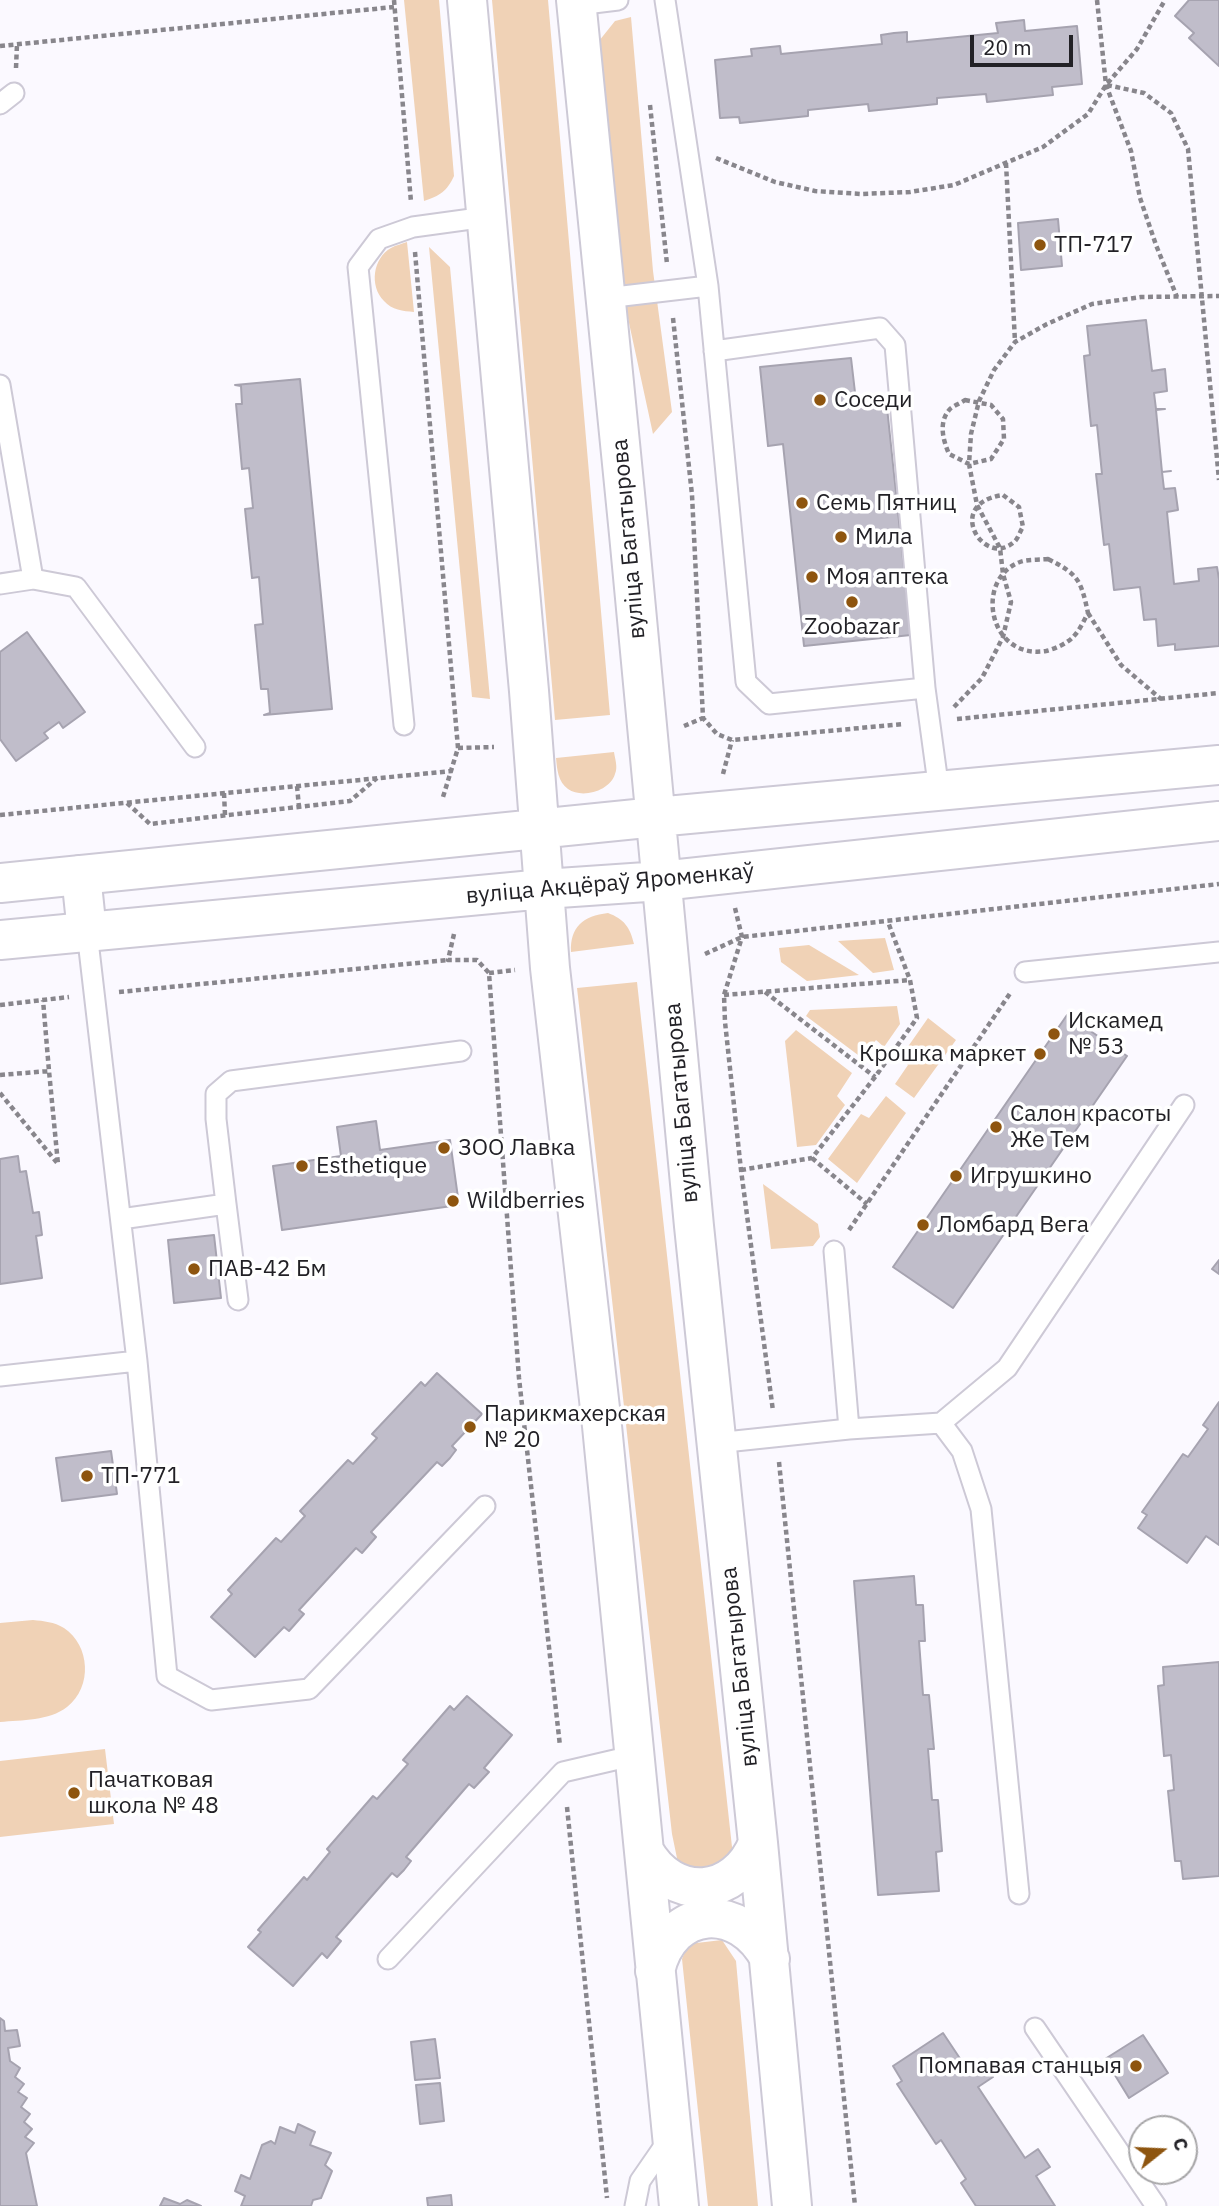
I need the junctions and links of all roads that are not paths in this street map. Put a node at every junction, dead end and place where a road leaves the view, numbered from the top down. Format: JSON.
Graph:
{"nodes":[{"id":1,"x":467,"y":0,"type":"edge"},
{"id":2,"x":618,"y":0,"type":"edge"},
{"id":3,"x":665,"y":0,"type":"edge"},
{"id":4,"x":577,"y":2,"type":"edge"},
{"id":5,"x":486,"y":217,"type":"junction"},
{"id":6,"x":708,"y":286,"type":"junction"},
{"id":7,"x":606,"y":298,"type":"junction"},
{"id":8,"x":714,"y":351,"type":"junction"},
{"id":9,"x":0,"y":385,"type":"edge"},
{"id":10,"x":33,"y":579,"type":"junction"},
{"id":11,"x":0,"y":584,"type":"edge"},
{"id":12,"x":925,"y":688,"type":"junction"},
{"id":13,"x":404,"y":725,"type":"dead end"},
{"id":14,"x":195,"y":747,"type":"dead end"},
{"id":15,"x":1219,"y":765,"type":"edge"},
{"id":16,"x":939,"y":790,"type":"junction"},
{"id":17,"x":656,"y":817,"type":"junction"},
{"id":18,"x":1219,"y":821,"type":"edge"},
{"id":19,"x":539,"y":830,"type":"junction"},
{"id":20,"x":81,"y":875,"type":"junction"},
{"id":21,"x":662,"y":881,"type":"junction"},
{"id":22,"x":0,"y":883,"type":"edge"},
{"id":23,"x":544,"y":890,"type":"junction"},
{"id":24,"x":87,"y":932,"type":"junction"},
{"id":25,"x":0,"y":940,"type":"edge"},
{"id":26,"x":1219,"y":953,"type":"edge"},
{"id":27,"x":1025,"y":972,"type":"road end"},
{"id":28,"x":461,"y":1051,"type":"dead end"},
{"id":29,"x":1184,"y":1105,"type":"dead end"},
{"id":30,"x":226,"y":1204,"type":"junction"},
{"id":31,"x":121,"y":1219,"type":"junction"},
{"id":32,"x":834,"y":1251,"type":"road end"},
{"id":33,"x":238,"y":1300,"type":"dead end"},
{"id":34,"x":137,"y":1361,"type":"junction"},
{"id":35,"x":0,"y":1376,"type":"edge"},
{"id":36,"x":941,"y":1423,"type":"junction"},
{"id":37,"x":849,"y":1429,"type":"junction"},
{"id":38,"x":716,"y":1443,"type":"junction"},
{"id":39,"x":485,"y":1506,"type":"dead end"},
{"id":40,"x":636,"y":1755,"type":"junction"},
{"id":41,"x":758,"y":1843,"type":"junction"},
{"id":42,"x":644,"y":1851,"type":"junction"},
{"id":43,"x":1019,"y":1894,"type":"dead end"},
{"id":44,"x":388,"y":1959,"type":"dead end"},
{"id":45,"x":769,"y":1959,"type":"junction"},
{"id":46,"x":655,"y":1971,"type":"junction"},
{"id":47,"x":1035,"y":2028,"type":"dead end"},
{"id":48,"x":672,"y":2135,"type":"junction"},
{"id":49,"x":635,"y":2206,"type":"edge"},
{"id":50,"x":679,"y":2206,"type":"edge"},
{"id":51,"x":792,"y":2206,"type":"edge"},
{"id":52,"x":1156,"y":2206,"type":"edge"}],
"edges":[{"from":1,"to":5,"type":"street"},
{"from":2,"to":4,"type":"lane"},
{"from":3,"to":6,"type":"lane"},
{"from":4,"to":7,"type":"street","name":"вуліца Багатырова"},
{"from":5,"to":13,"type":"lane"},
{"from":5,"to":19,"type":"street"},
{"from":6,"to":7,"type":"lane"},
{"from":6,"to":8,"type":"lane"},
{"from":7,"to":17,"type":"street","name":"вуліца Багатырова"},
{"from":8,"to":12,"type":"lane"},
{"from":8,"to":12,"type":"lane"},
{"from":9,"to":10,"type":"lane"},
{"from":10,"to":11,"type":"lane"},
{"from":10,"to":14,"type":"lane"},
{"from":12,"to":16,"type":"lane"},
{"from":15,"to":16,"type":"street"},
{"from":16,"to":17,"type":"street"},
{"from":17,"to":19,"type":"street"},
{"from":17,"to":21,"type":"street","name":"вуліца Багатырова"},
{"from":18,"to":21,"type":"street","name":"вуліца Акцёраў Яроменкаў"},
{"from":19,"to":20,"type":"street"},
{"from":19,"to":23,"type":"street"},
{"from":20,"to":22,"type":"street"},
{"from":20,"to":24,"type":"street"},
{"from":21,"to":23,"type":"street","name":"вуліца Акцёраў Яроменкаў"},
{"from":21,"to":38,"type":"street","name":"вуліца Багатырова"},
{"from":23,"to":24,"type":"street","name":"вуліца Акцёраў Яроменкаў"},
{"from":23,"to":40,"type":"street"},
{"from":24,"to":25,"type":"street","name":"вуліца Акцёраў Яроменкаў"},
{"from":24,"to":31,"type":"lane"},
{"from":26,"to":27,"type":"lane"},
{"from":28,"to":30,"type":"lane"},
{"from":29,"to":36,"type":"lane"},
{"from":30,"to":31,"type":"lane"},
{"from":30,"to":33,"type":"lane"},
{"from":31,"to":34,"type":"lane"},
{"from":32,"to":37,"type":"lane"},
{"from":34,"to":35,"type":"lane"},
{"from":34,"to":39,"type":"lane"},
{"from":36,"to":37,"type":"lane"},
{"from":36,"to":43,"type":"lane"},
{"from":37,"to":38,"type":"lane"},
{"from":38,"to":41,"type":"street","name":"вуліца Багатырова"},
{"from":40,"to":42,"type":"street"},
{"from":40,"to":44,"type":"lane"},
{"from":41,"to":42,"type":"street"},
{"from":41,"to":45,"type":"street","name":"вуліца Багатырова"},
{"from":42,"to":46,"type":"street"},
{"from":45,"to":46,"type":"street"},
{"from":45,"to":51,"type":"street","name":"вуліца Багатырова"},
{"from":46,"to":48,"type":"street"},
{"from":47,"to":52,"type":"lane"},
{"from":48,"to":49,"type":"lane"},
{"from":48,"to":50,"type":"street"}]}
